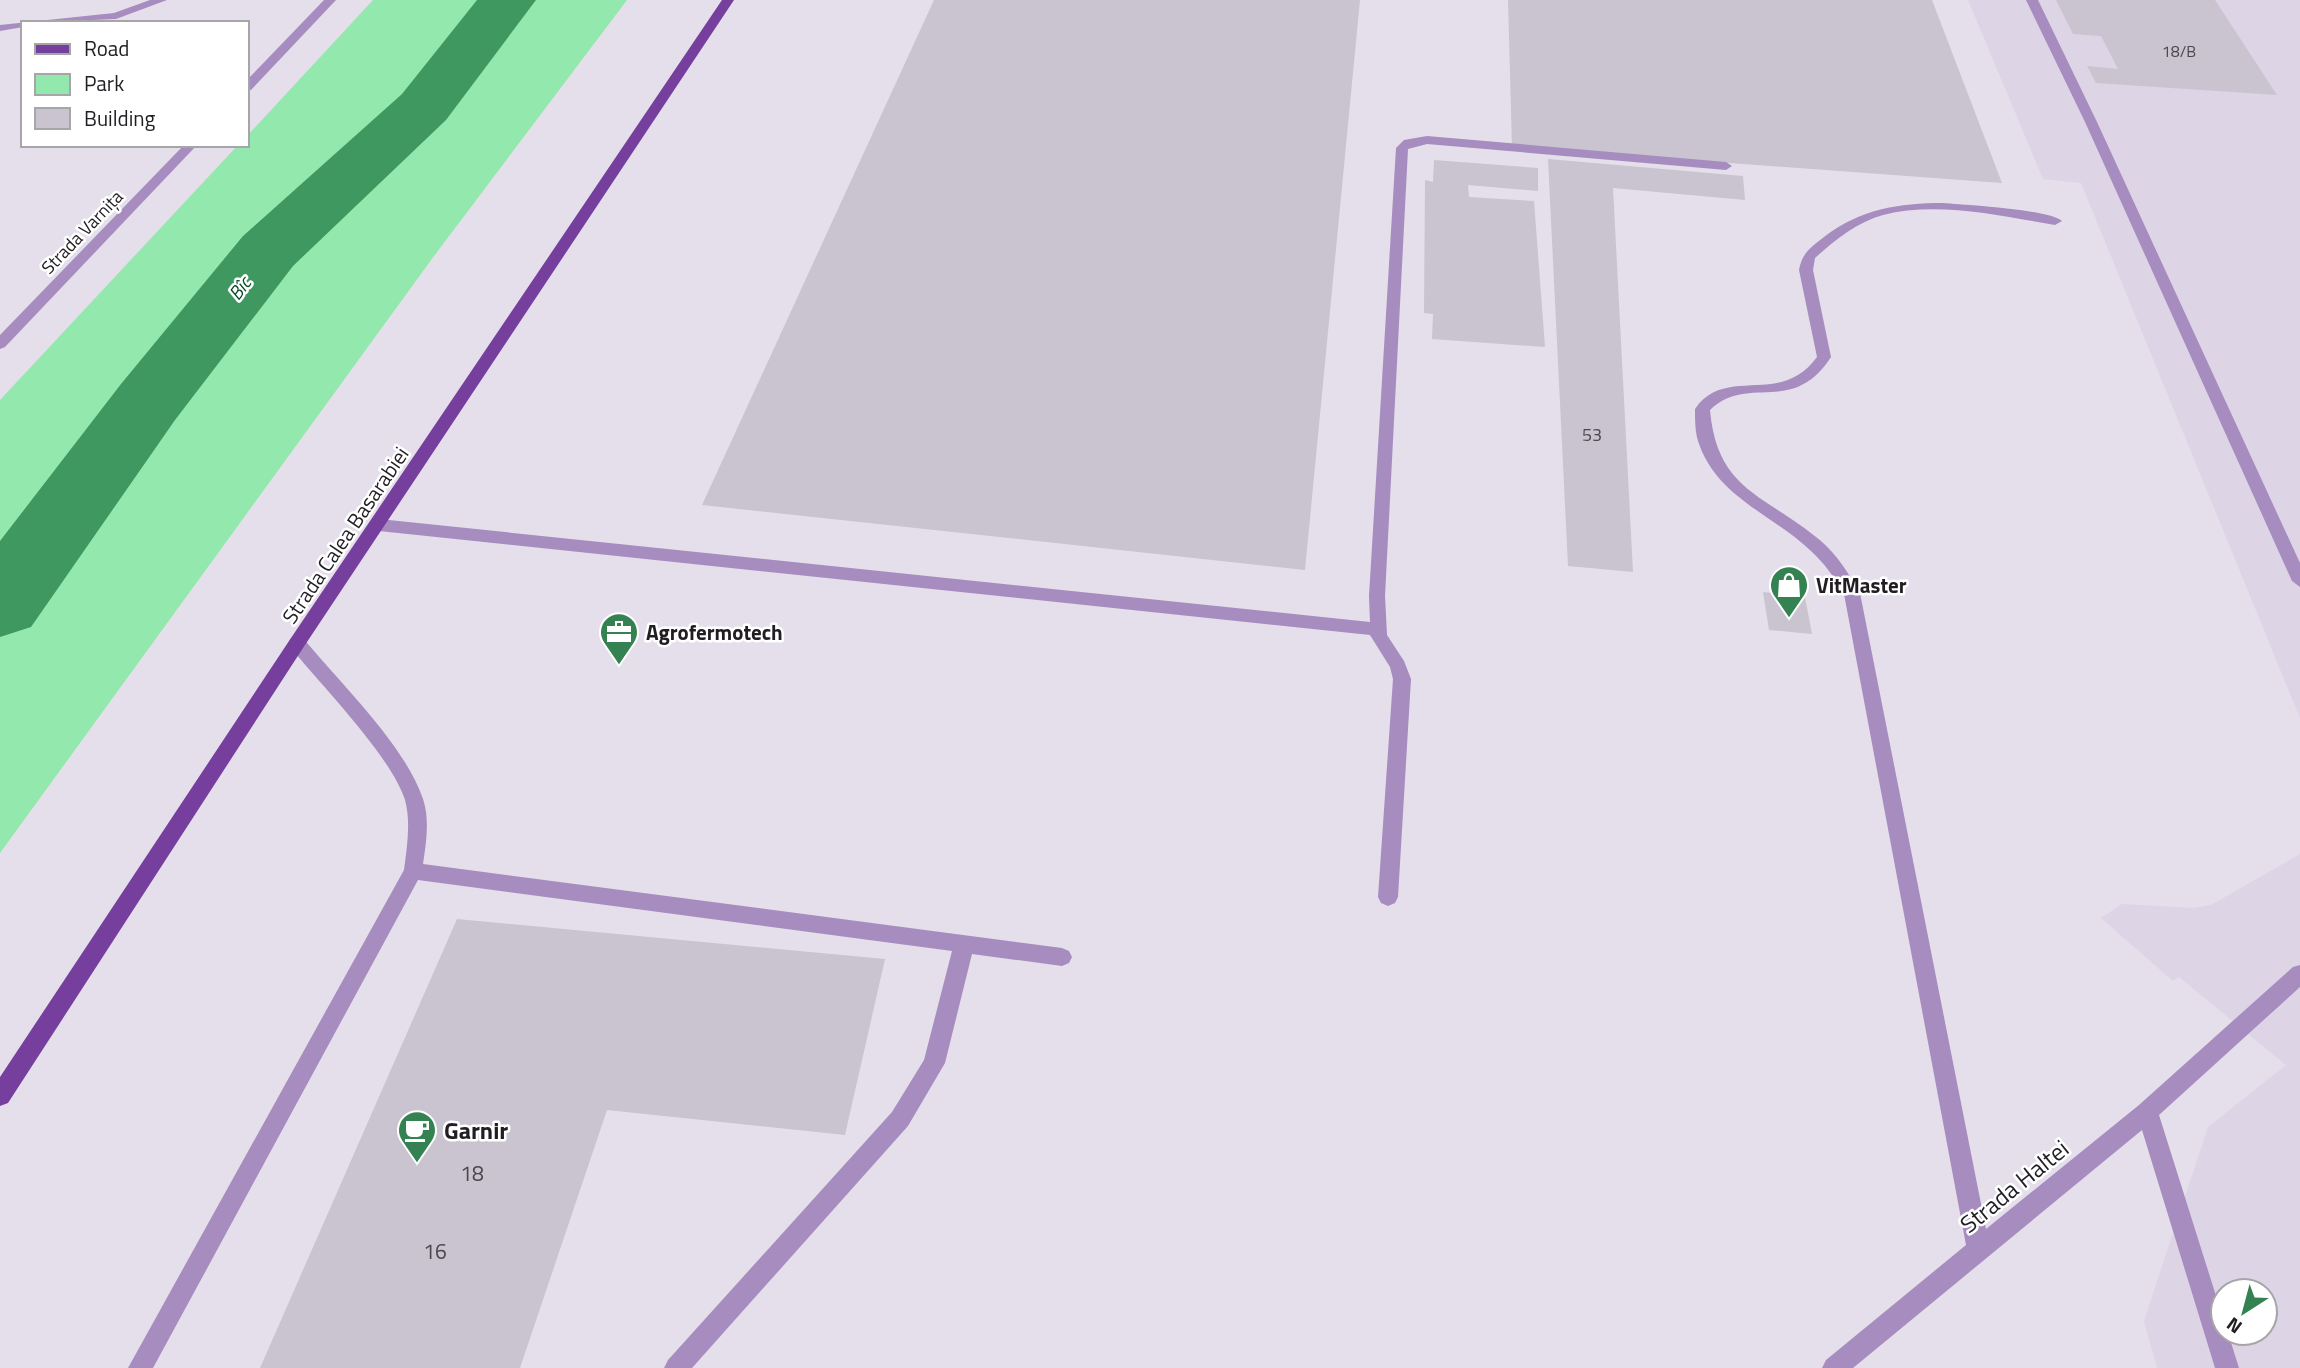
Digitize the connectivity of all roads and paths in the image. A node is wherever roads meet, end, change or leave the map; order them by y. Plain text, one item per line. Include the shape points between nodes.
1 (161, 0) edge
2 (330, 0) edge
3 (728, 0) edge
4 (2032, 0) edge
5 (51, 21) edge
6 (21, 24) edge
7 (0, 28) edge
8 (248, 86) edge
9 (189, 147) edge
10 (1726, 166) dead end
11 (2055, 221) dead end
12 (0, 344) edge
13 (379, 525) junction
14 (2300, 581) edge
15 (1378, 629) junction
16 (297, 643) junction
17 (413, 871) junction
18 (1388, 897) dead end
19 (964, 944) junction
20 (1062, 957) dead end
21 (2300, 974) edge
22 (0, 1096) edge
23 (2147, 1112) junction
24 (1978, 1248) junction
25 (141, 1368) edge
26 (676, 1368) edge
27 (1835, 1368) edge
28 (2227, 1368) edge

1 - 5 street via 116,16
2 - 8 street
3 - 13 main road, Strada Calea Basarabiei
4 - 14 street
6 - 7 street
9 - 12 street, Strada Varnița
10 - 15 street via 1427,140 1402,148
11 - 24 street via 2006,213 1897,208 1846,227 1808,257 1806,270 1824,357 1814,374 1791,387 1718,395 1702,409 1701,430 1708,453 1729,482 1826,558 1852,593
13 - 15 street
13 - 16 main road, Strada Calea Basarabiei
15 - 18 street via 1402,679
16 - 17 street via 378,744 413,797 418,822
16 - 22 main road, Strada Calea Basarabiei
17 - 19 street
17 - 25 street
19 - 20 street
19 - 26 street via 934,1063 900,1119
21 - 23 street, Strada Haltei
23 - 24 street, Strada Haltei
23 - 28 street
24 - 27 street, Strada Haltei

